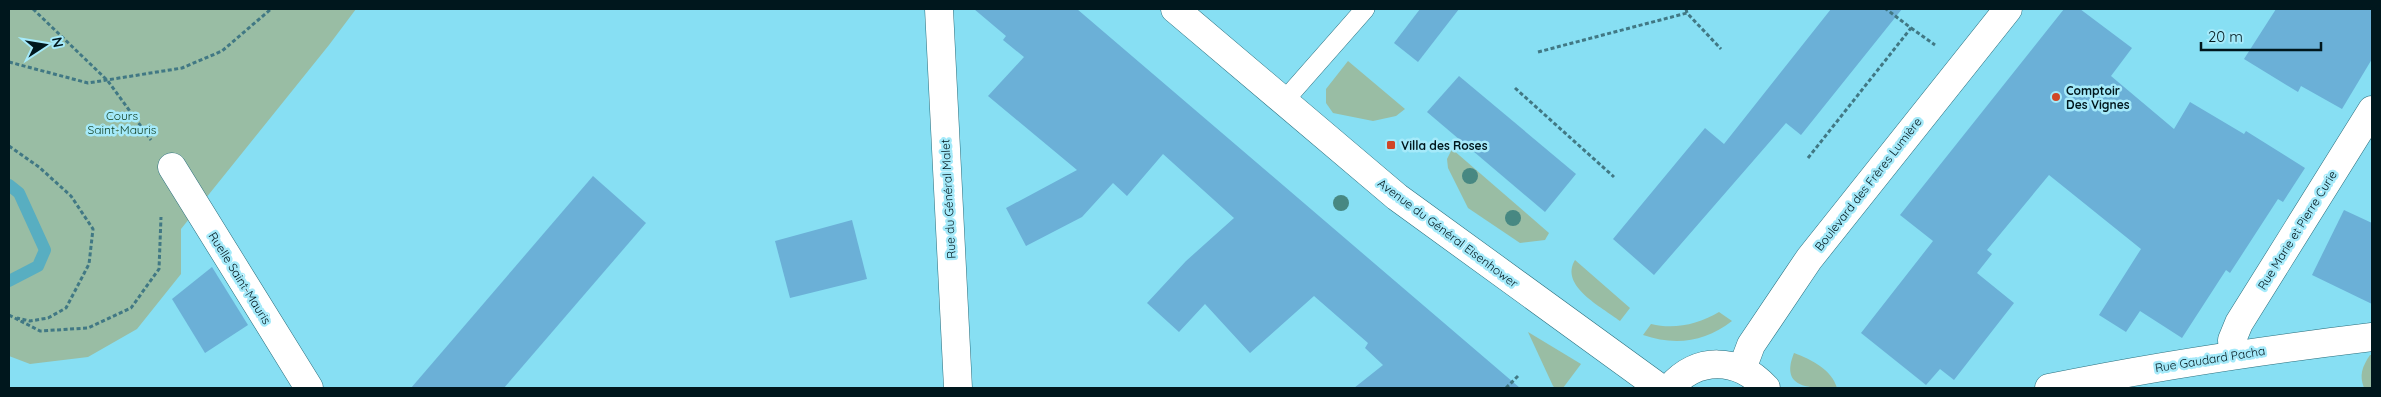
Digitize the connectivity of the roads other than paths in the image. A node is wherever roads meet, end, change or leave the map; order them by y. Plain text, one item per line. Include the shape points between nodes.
1 (939, 9) edge
2 (1175, 9) edge
3 (1365, 9) edge
4 (2008, 9) edge
5 (1284, 101) junction
6 (2372, 110) edge
7 (172, 167) road end
8 (2372, 337) edge
9 (2233, 354) junction
10 (1742, 369) junction
11 (309, 388) edge
12 (958, 388) edge
13 (1660, 388) edge
14 (1670, 388) edge
15 (1766, 388) edge
16 (2049, 388) edge

1 - 12 street, Rue du Général Malet
2 - 5 street, Avenue du Général Eisenhower
3 - 5 lane
4 - 10 street, Boulevard des Frères Lumière via 1810,259 1751,346
5 - 13 street, Avenue du Général Eisenhower via 1397,197
6 - 9 street, Rue Marie et Pierre Curie via 2239,323 2232,340
7 - 11 street, Ruelle Saint-Mauris
8 - 9 street, Rue Gaudard Pacha
9 - 16 street, Rue Gaudard Pacha
10 - 14 street via 1726,364 1708,364 1692,369
10 - 15 street

